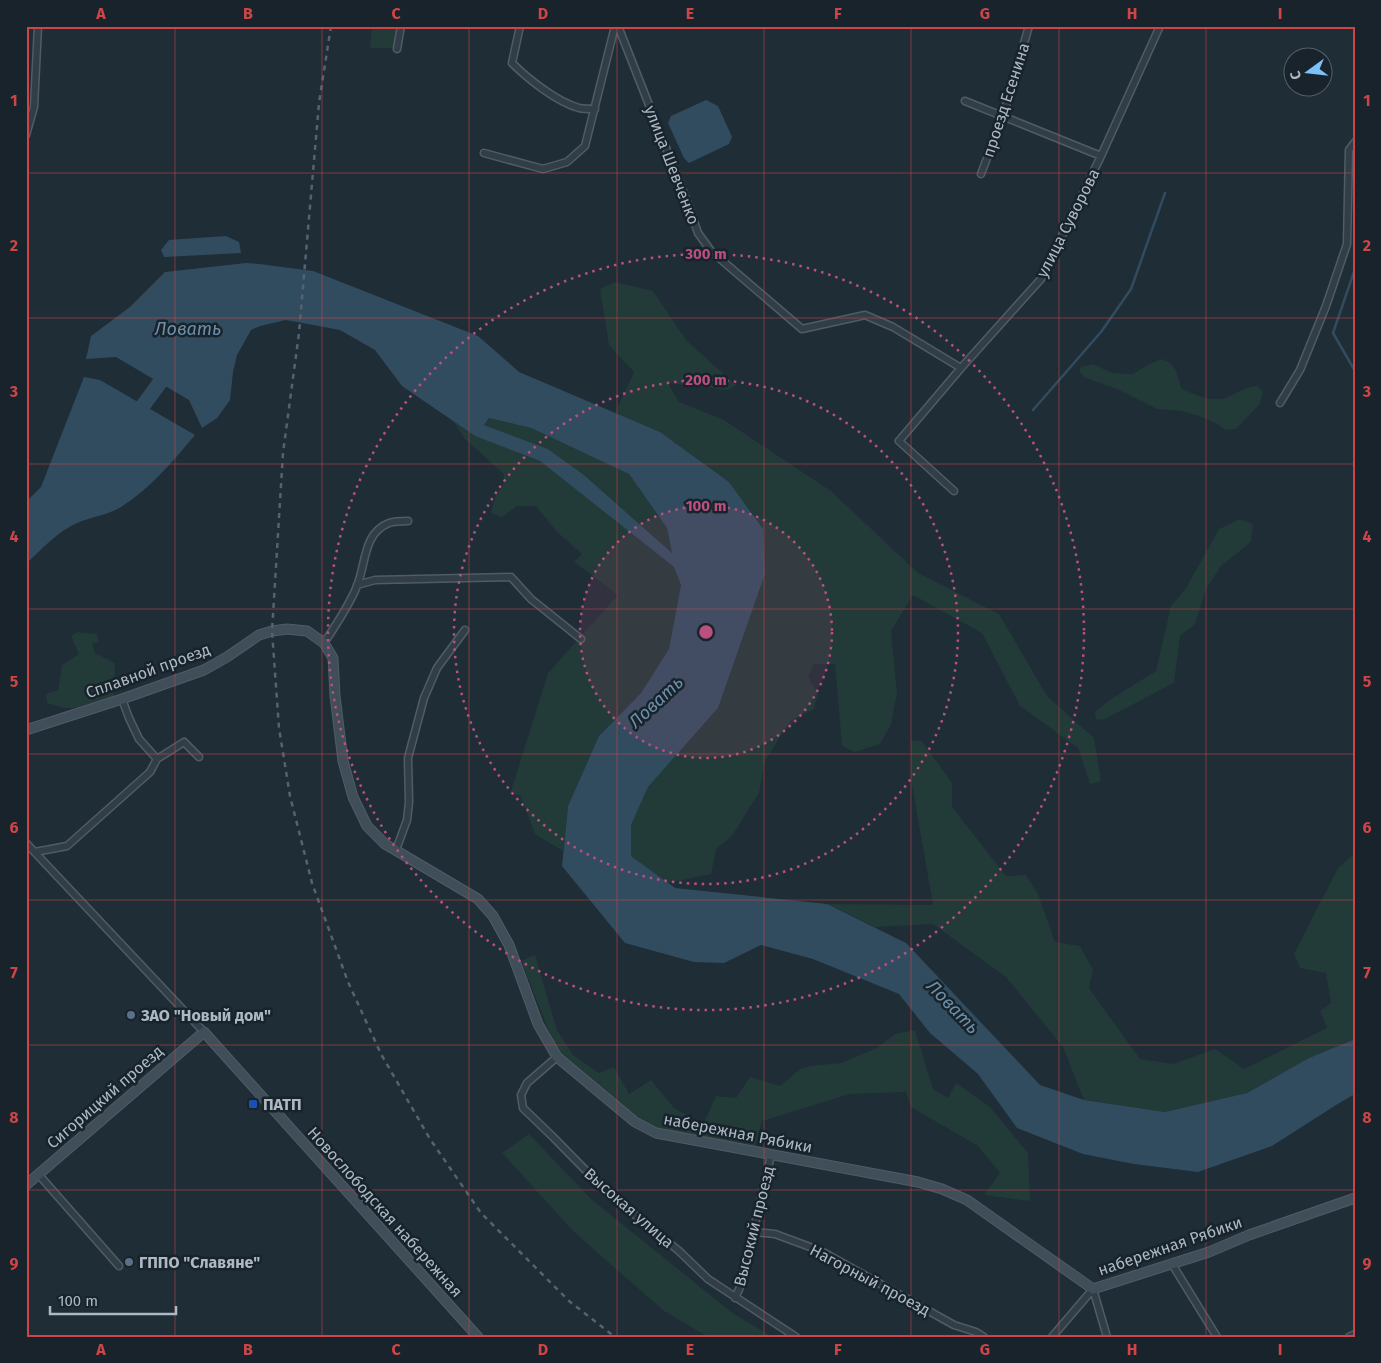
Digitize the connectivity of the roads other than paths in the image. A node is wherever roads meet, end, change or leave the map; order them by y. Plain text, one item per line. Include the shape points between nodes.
1 (38, 26) edge
2 (401, 26) edge
3 (520, 26) edge
4 (616, 26) edge
5 (1029, 26) edge
6 (1160, 26) edge
7 (397, 49) dead end
8 (965, 101) dead end
9 (595, 109) junction
10 (1003, 116) junction
11 (26, 135) edge
12 (1355, 142) edge
13 (484, 153) dead end
14 (1102, 156) junction
15 (981, 174) dead end
16 (961, 368) junction
17 (1280, 403) dead end
18 (954, 491) dead end
19 (408, 521) dead end
20 (358, 585) junction
21 (465, 630) dead end
22 (581, 639) dead end
23 (324, 643) junction
24 (122, 698) junction
25 (26, 730) edge
26 (199, 757) dead end
27 (157, 759) junction
28 (26, 843) edge
29 (396, 850) junction
30 (35, 852) junction
31 (204, 1032) junction
32 (556, 1057) junction
33 (771, 1155) junction
34 (39, 1175) junction
35 (26, 1185) edge
36 (1355, 1198) edge
37 (753, 1232) junction
38 (1172, 1264) junction
39 (118, 1266) dead end
40 (1093, 1289) junction
41 (735, 1298) junction
42 (1355, 1334) edge
43 (478, 1337) edge
44 (796, 1337) edge
45 (984, 1337) edge
46 (1052, 1337) edge
47 (1107, 1337) edge
48 (1217, 1337) edge
49 (1349, 1337) edge

1 - 11 street via 34,107
2 - 7 street
3 - 9 street via 512,63 566,103 582,109
4 - 9 street, улица Шевченко
4 - 16 street, улица Шевченко via 698,233 711,251 802,329 865,315 892,327
5 - 10 street, проезд Есенина
6 - 14 street, улица Суворова
8 - 10 street
9 - 13 street, улица Шевченко via 585,146 566,162 543,169
10 - 14 street
10 - 15 street, проезд Есенина
12 - 17 street via 1349,150 1347,244 1300,370
14 - 16 street, улица Суворова via 1042,279
16 - 18 street, улица Суворова via 899,441
19 - 20 street via 391,522 369,540
20 - 22 street via 375,580 511,577 531,599
20 - 23 street
21 - 29 street via 437,668 424,698 408,758 410,802 407,820
23 - 24 street, Сплавной проезд via 307,631 287,629 260,635 204,670
23 - 29 street, набережная Рябики via 333,658 343,761 353,797 368,826 385,844
24 - 25 street, Сплавной проезд
24 - 27 street via 139,739
26 - 27 street via 184,742
27 - 30 street via 150,772 67,846
28 - 30 street, Новослободская набережная
29 - 32 street, набережная Рябики via 478,899 493,916 509,945 538,1024
30 - 31 street, Новослободская набережная
31 - 34 street, Сигорицкий проезд
31 - 43 street, Новослободская набережная
32 - 33 street, набережная Рябики via 645,1128 656,1133
32 - 41 street, Высокая улица via 527,1083 521,1095 523,1108 609,1194 708,1279
33 - 37 street, Высокий проезд
33 - 40 street, набережная Рябики via 942,1188 978,1207
34 - 35 street, Сигорицкий проезд
34 - 39 street
36 - 38 street, набережная Рябики
37 - 41 street, Высокий проезд
37 - 45 street, Нагорный проезд via 774,1234 821,1251 954,1325
38 - 40 street, набережная Рябики
38 - 48 street
40 - 46 street
40 - 47 street
41 - 44 street, Высокая улица
42 - 49 street

